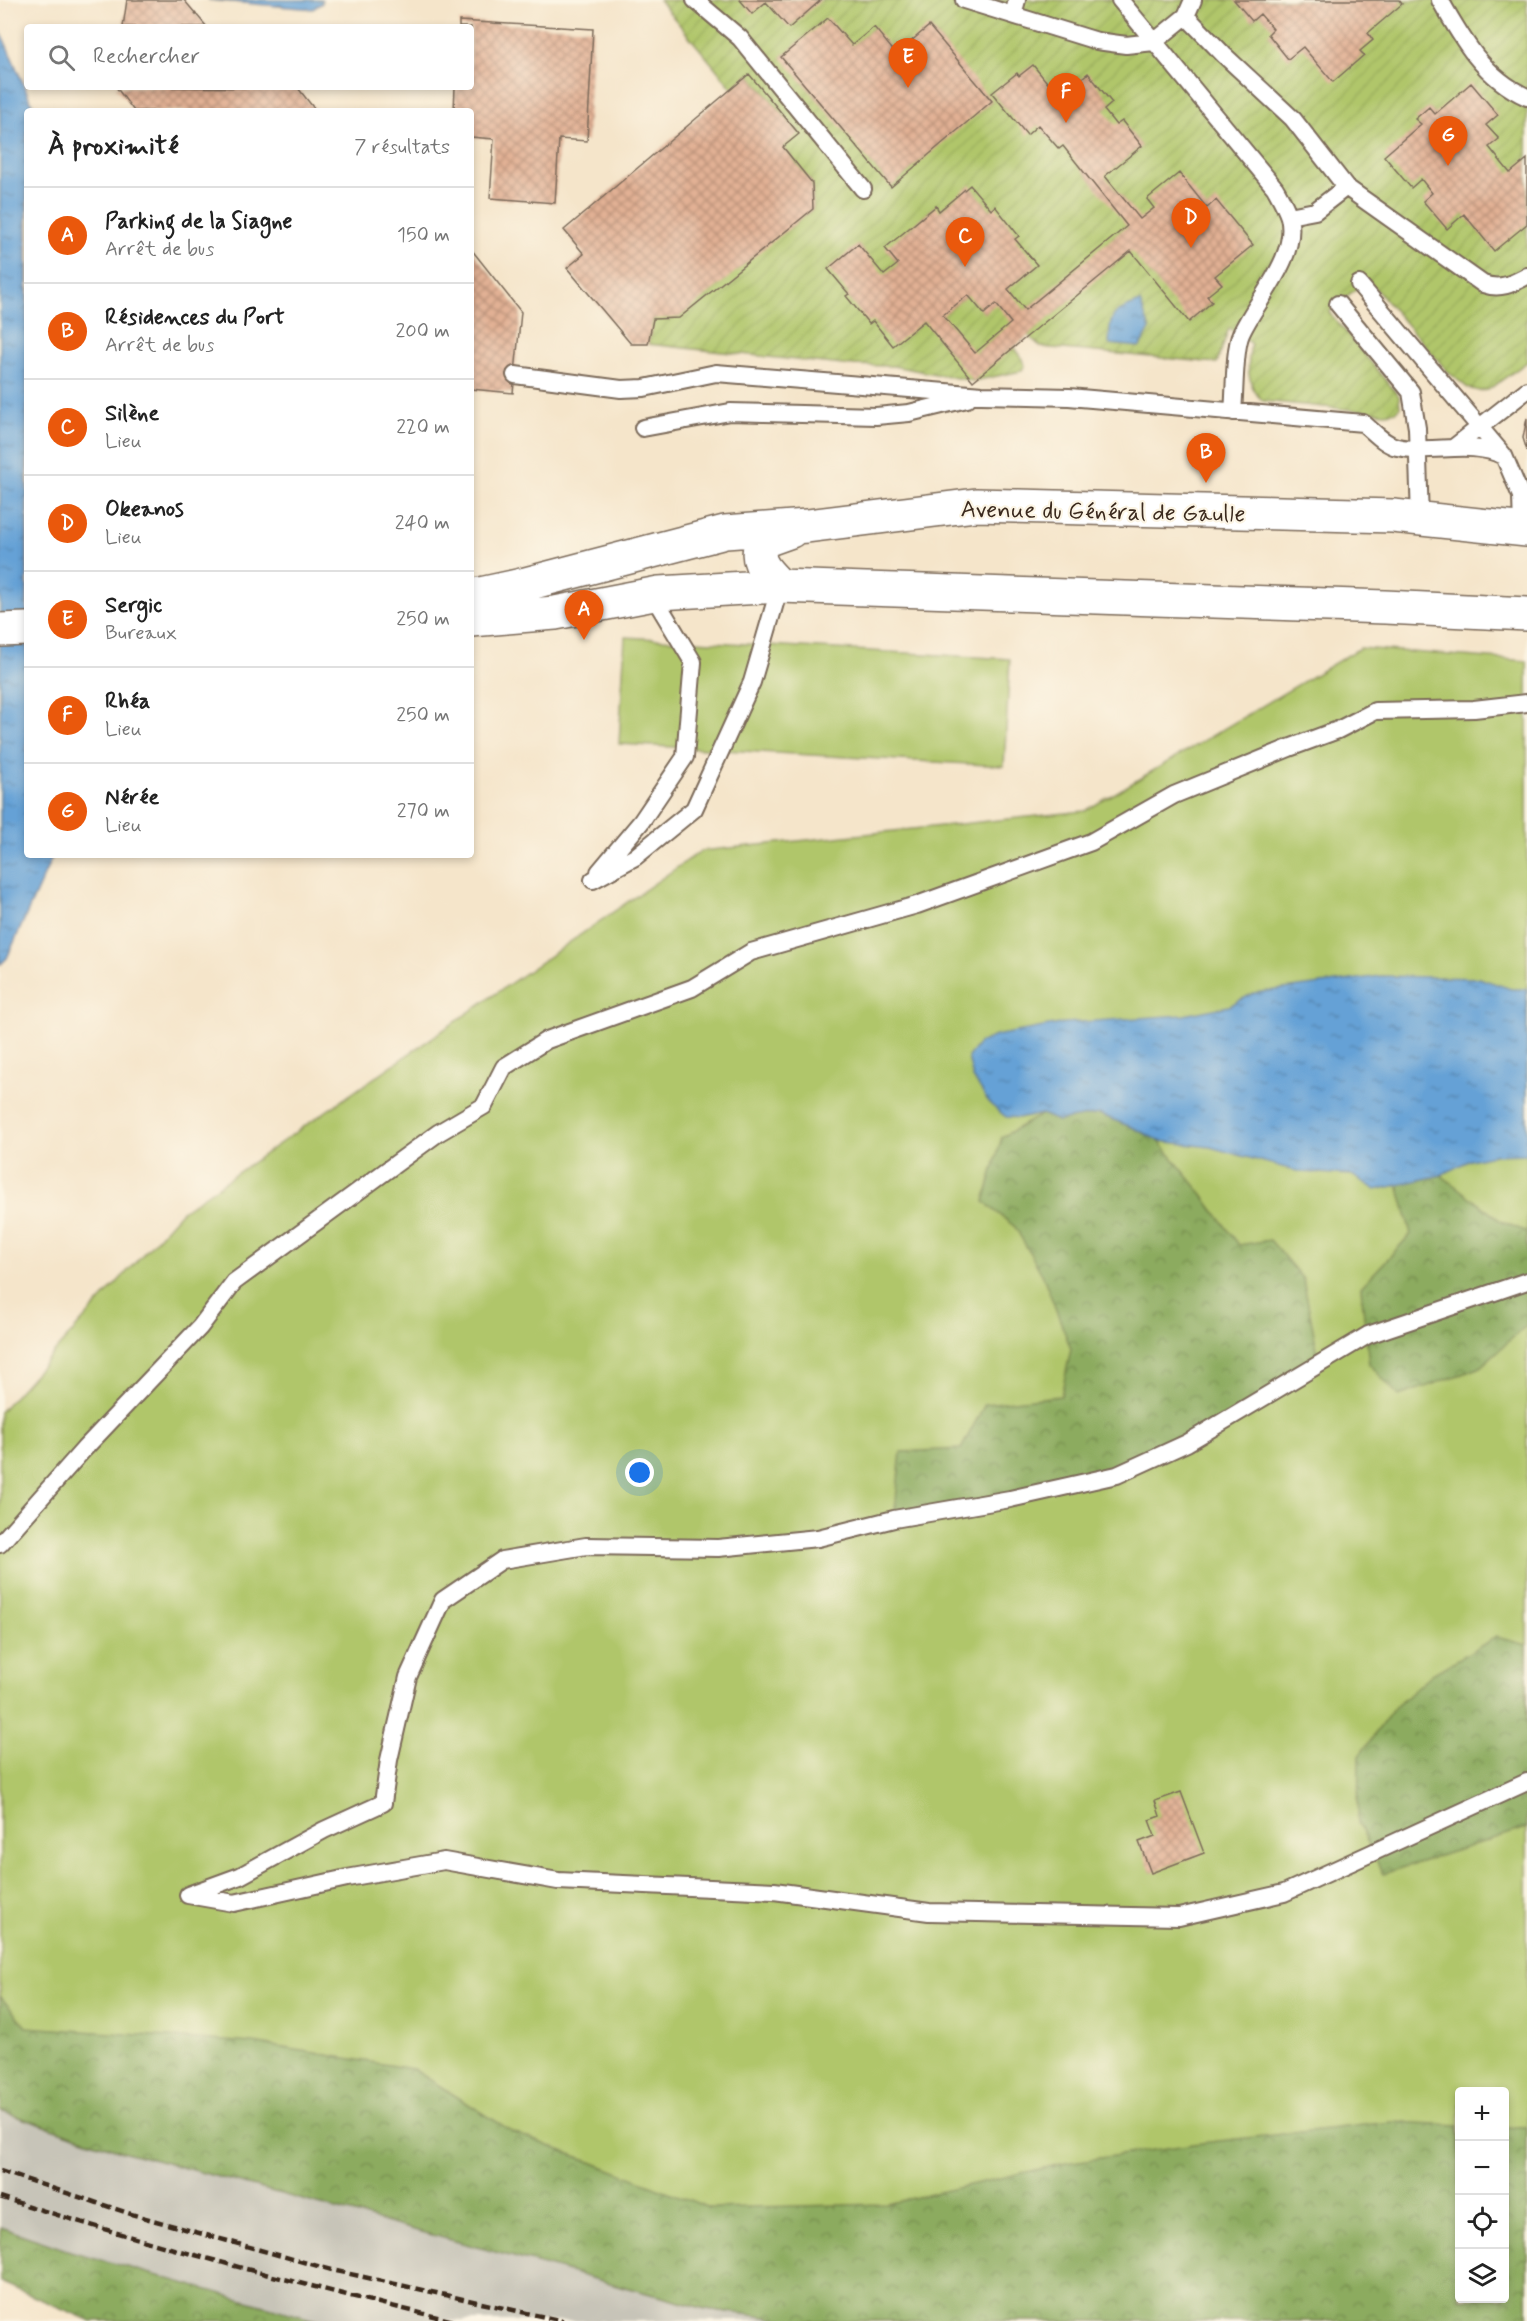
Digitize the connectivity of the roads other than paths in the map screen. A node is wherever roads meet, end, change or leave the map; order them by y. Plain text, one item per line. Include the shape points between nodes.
1 (695, 0) edge
2 (964, 0) edge
3 (1120, 0) edge
4 (1193, 0) edge
5 (1440, 0) edge
6 (1015, 8) edge
7 (1186, 16) junction
8 (1154, 42) junction
9 (1527, 97) edge
10 (1346, 187) junction
11 (863, 189) dead end
12 (1288, 216) junction
13 (1527, 276) edge
14 (1359, 284) dead end
15 (1338, 304) dead end
16 (515, 375) dead end
17 (1527, 390) edge
18 (982, 395) junction
19 (1233, 412) junction
20 (1479, 426) junction
21 (643, 428) dead end
22 (1453, 447) junction
23 (1418, 448) junction
24 (1504, 456) junction
25 (1420, 519) junction
26 (807, 526) junction
27 (1526, 539) edge
28 (780, 586) junction
29 (652, 594) junction
30 (474, 595) edge
31 (1525, 607) edge
32 (474, 620) edge
33 (24, 629) edge
34 (0, 630) edge
35 (1527, 703) edge
36 (1527, 1281) edge
37 (0, 1544) edge
38 (1527, 1782) edge

1 - 11 lane via 740,38
2 - 6 lane
3 - 8 lane
4 - 7 lane
5 - 9 lane via 1475,57
6 - 8 lane via 1096,41 1126,45
7 - 8 lane
7 - 10 lane via 1293,118
8 - 12 lane via 1275,188
10 - 12 lane via 1315,211
10 - 13 lane via 1483,284 1503,286
12 - 19 lane via 1289,245 1281,265 1239,336
14 - 20 lane
15 - 23 lane via 1411,392
16 - 18 lane via 621,389 716,374
17 - 20 lane
18 - 19 lane via 1069,397
18 - 21 lane via 909,413 730,412
19 - 23 lane via 1363,423 1385,442
20 - 22 lane
20 - 24 lane
22 - 23 lane
22 - 24 lane via 1490,449
23 - 25 lane
24 - 27 lane via 1521,496
25 - 26 main road, Avenue du Général de Gaulle via 976,505
25 - 27 main road, Avenue du Général de Gaulle
26 - 28 main road via 763,540 758,550 761,565
26 - 30 main road, Avenue du Général de Gaulle via 725,532
28 - 29 main road
28 - 29 lane via 752,682 694,809 635,857 593,880 641,822 685,757 693,662
28 - 31 main road via 1373,606
29 - 32 main road via 555,613
33 - 34 main road
35 - 37 lane via 1474,709 1375,711 1338,730 1174,795 1091,842 917,905 751,952 693,988 548,1040 504,1067 484,1106 438,1133 234,1282 200,1327
36 - 38 lane via 1368,1335 1187,1443 1117,1474 818,1538 717,1548 586,1546 502,1560 443,1600 408,1677 384,1803 324,1830 240,1876 188,1895 234,1903 444,1861 558,1881 774,1891 929,1912 1179,1917 1284,1893

